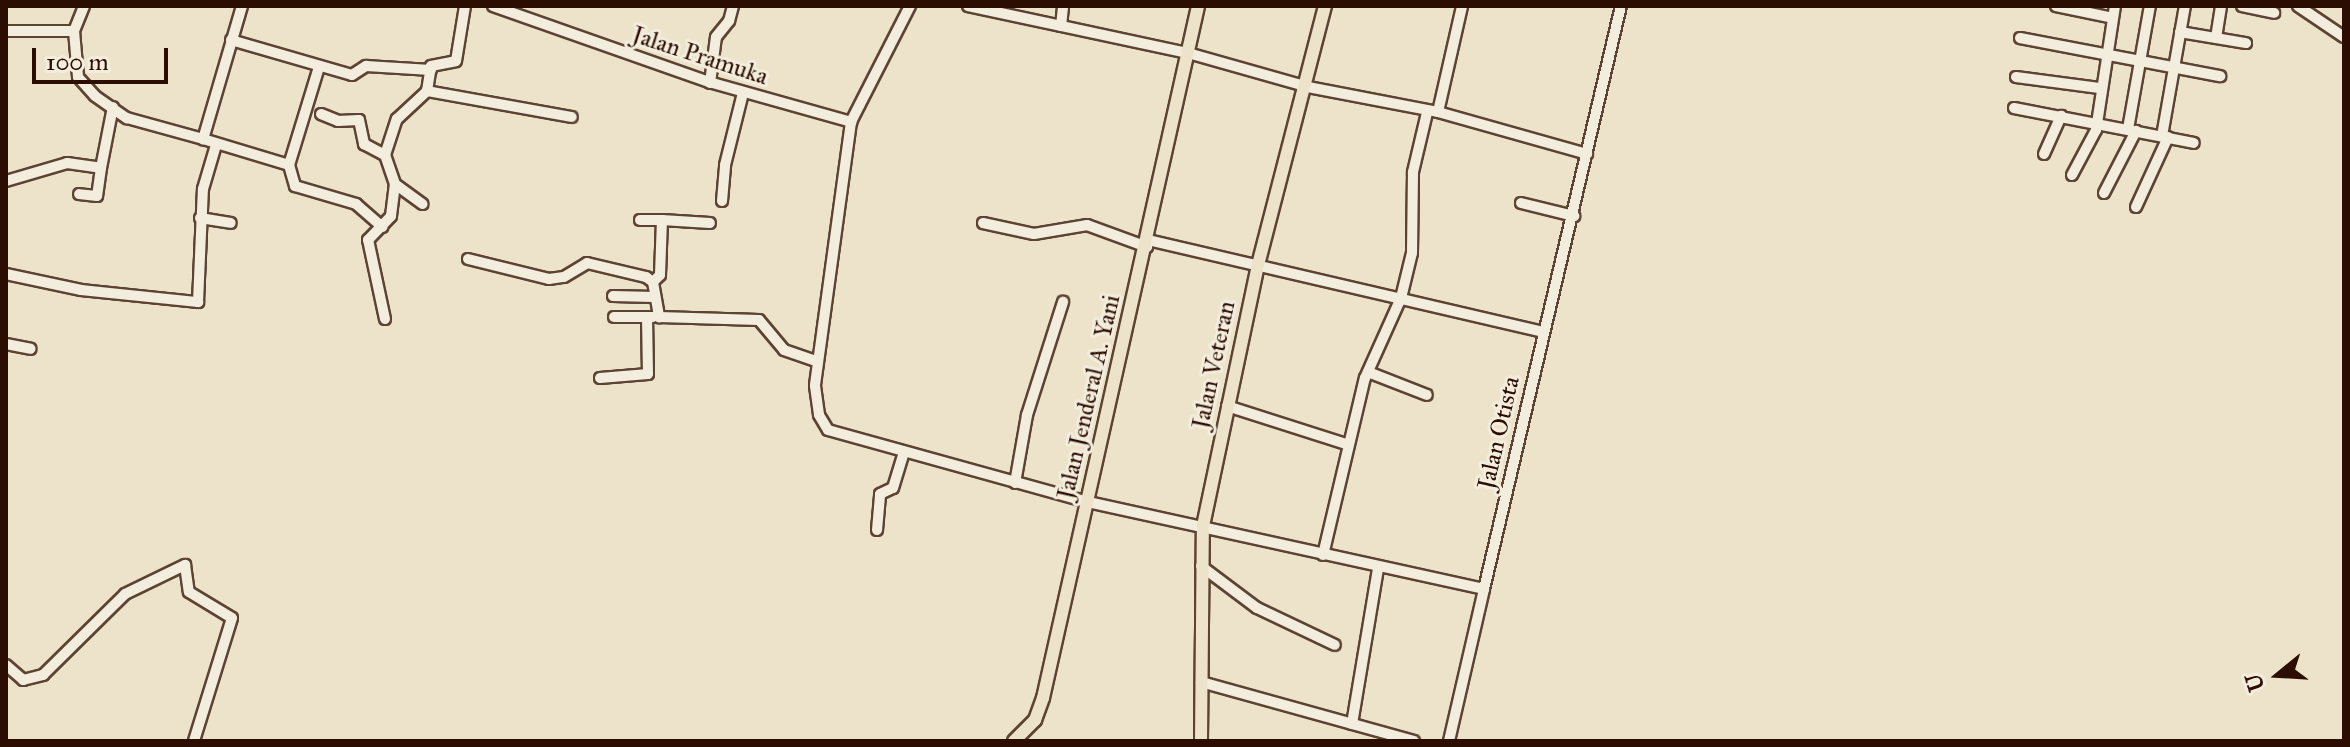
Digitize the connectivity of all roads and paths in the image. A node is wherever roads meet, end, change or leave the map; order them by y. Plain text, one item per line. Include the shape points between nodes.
1 (84, 6) edge
2 (242, 6) edge
3 (465, 6) edge
4 (493, 6) edge
5 (733, 6) edge
6 (910, 6) edge
7 (968, 6) edge
8 (1063, 6) edge
9 (1198, 6) edge
10 (1325, 6) edge
11 (1462, 6) edge
12 (1621, 6) edge
13 (2056, 6) edge
14 (2115, 6) edge
15 (2150, 6) edge
16 (2185, 6) edge
17 (2221, 6) edge
18 (2242, 6) edge
19 (2298, 6) edge
20 (2274, 13) dead end
21 (2113, 18) junction
22 (1061, 26) junction
23 (6, 31) edge
24 (74, 31) junction
25 (2180, 32) junction
26 (2344, 37) edge
27 (2020, 38) dead end
28 (2216, 38) junction
29 (231, 40) junction
30 (2246, 43) dead end
31 (2105, 51) junction
32 (1188, 53) junction
33 (2140, 59) junction
34 (2174, 66) junction
35 (319, 67) junction
36 (431, 70) junction
37 (2220, 76) dead end
38 (2016, 77) dead end
39 (710, 83) junction
40 (1308, 87) junction
41 (2099, 88) junction
42 (427, 91) junction
43 (743, 93) junction
44 (113, 107) junction
45 (2014, 108) dead end
46 (1432, 112) junction
47 (321, 114) dead end
48 (2061, 116) junction
49 (572, 117) dead end
50 (851, 122) junction
51 (2095, 122) junction
52 (2132, 130) junction
53 (2165, 137) junction
54 (203, 139) junction
55 (2194, 143) dead end
56 (216, 145) junction
57 (1587, 154) junction
58 (2044, 154) dead end
59 (385, 155) junction
60 (289, 165) junction
61 (101, 168) junction
62 (2072, 175) dead end
63 (6, 181) edge
64 (395, 184) junction
65 (2104, 193) dead end
66 (79, 194) dead end
67 (722, 201) dead end
68 (1521, 203) dead end
69 (423, 204) dead end
70 (2136, 207) dead end
71 (1574, 216) junction
72 (200, 218) junction
73 (640, 220) dead end
74 (662, 220) junction
75 (231, 223) dead end
76 (710, 223) dead end
77 (983, 223) dead end
78 (382, 227) junction
79 (1147, 243) junction
80 (468, 259) dead end
81 (1258, 265) junction
82 (6, 274) edge
83 (653, 282) junction
84 (613, 296) dead end
85 (654, 297) junction
86 (1401, 298) junction
87 (1063, 302) dead end
88 (614, 317) dead end
89 (653, 317) junction
90 (385, 319) dead end
91 (1543, 332) junction
92 (6, 344) edge
93 (31, 349) dead end
94 (818, 362) junction
95 (1368, 372) junction
96 (600, 378) dead end
97 (1427, 395) dead end
98 (1227, 406) junction
99 (1346, 444) junction
100 (904, 453) junction
101 (1015, 483) junction
102 (1088, 502) junction
103 (1203, 526) junction
104 (877, 530) dead end
105 (1323, 555) junction
106 (1201, 566) junction
107 (1378, 568) junction
108 (1484, 589) junction
109 (1335, 645) dead end
110 (6, 665) edge
111 (1201, 682) junction
112 (1352, 724) junction
113 (1409, 740) edge
114 (194, 741) edge
115 (1014, 741) edge
116 (1201, 741) edge
117 (1449, 741) edge

1 - 24 street
2 - 29 street
3 - 36 street via 456,61
4 - 39 street, Jalan Pramuka
5 - 39 street via 716,37
6 - 50 street
7 - 22 street
8 - 22 street
9 - 32 main road, Jalan Jenderal A. Yani
10 - 40 main road, Jalan Veteran
11 - 46 street
12 - 57 street, Jalan Otista
13 - 21 street
14 - 21 street
15 - 33 street
16 - 25 street
17 - 28 street
18 - 20 street
19 - 26 street
21 - 31 street
22 - 32 street
23 - 24 street
24 - 44 street via 78,77
25 - 28 street
25 - 34 street
27 - 31 street
28 - 30 street
29 - 35 street
29 - 54 street
31 - 33 street
31 - 41 street
32 - 40 street
32 - 79 main road, Jalan Jenderal A. Yani
33 - 34 street
33 - 52 street
34 - 37 street
34 - 53 street
35 - 36 street via 356,76 366,66
35 - 60 street
36 - 42 street
38 - 41 street
39 - 43 street, Jalan Pramuka
40 - 46 street
40 - 81 main road, Jalan Veteran
41 - 51 street
42 - 49 street
42 - 59 street via 397,119
43 - 50 street, Jalan Pramuka
43 - 67 street
44 - 54 street via 144,124
44 - 61 street
45 - 48 street
46 - 57 street
46 - 86 street via 1413,172 1410,211 1415,238
47 - 59 street via 338,121 359,120 364,144
48 - 51 street
48 - 58 street
50 - 94 street
51 - 52 street
51 - 62 street
52 - 53 street
52 - 65 street
53 - 55 street
53 - 70 street
54 - 56 street
56 - 60 street
56 - 72 street
57 - 71 street, Jalan Otista
59 - 64 street
60 - 78 street via 295,186 356,204
61 - 63 street via 67,163
61 - 66 street via 97,196
64 - 69 street
64 - 78 street via 391,216
68 - 71 street
71 - 91 street, Jalan Otista
72 - 75 street
72 - 82 street via 198,302 81,290
73 - 74 street
74 - 76 street
74 - 83 street via 660,275
77 - 79 street via 1034,234 1087,225
78 - 90 street via 368,240
79 - 81 street
79 - 102 main road, Jalan Jenderal A. Yani
80 - 83 street via 549,279 589,263
81 - 86 street
81 - 98 main road, Jalan Veteran
83 - 85 street
84 - 85 street
85 - 89 street
86 - 91 street
86 - 95 street
87 - 101 street via 1027,415
88 - 89 street
89 - 94 street via 759,320 784,350
89 - 96 street via 648,374
91 - 108 street, Jalan Otista
92 - 93 street
94 - 100 street via 819,415 828,430
95 - 97 street
95 - 99 street
98 - 99 street
98 - 103 main road, Jalan Veteran
99 - 105 street
100 - 101 street
100 - 104 street via 893,488 880,494
101 - 102 street
102 - 103 street
102 - 115 main road, Jalan Jenderal A. Yani via 1043,698 1035,720
103 - 105 street
103 - 106 main road, Jalan Veteran
105 - 107 street
106 - 109 street via 1257,608
106 - 111 main road, Jalan Veteran
107 - 108 street
107 - 112 street
108 - 117 street, Jalan Otista
110 - 114 street via 23,680 43,675 125,594 185,565 189,592 232,618
111 - 112 street
111 - 116 main road, Jalan Veteran
112 - 113 street

